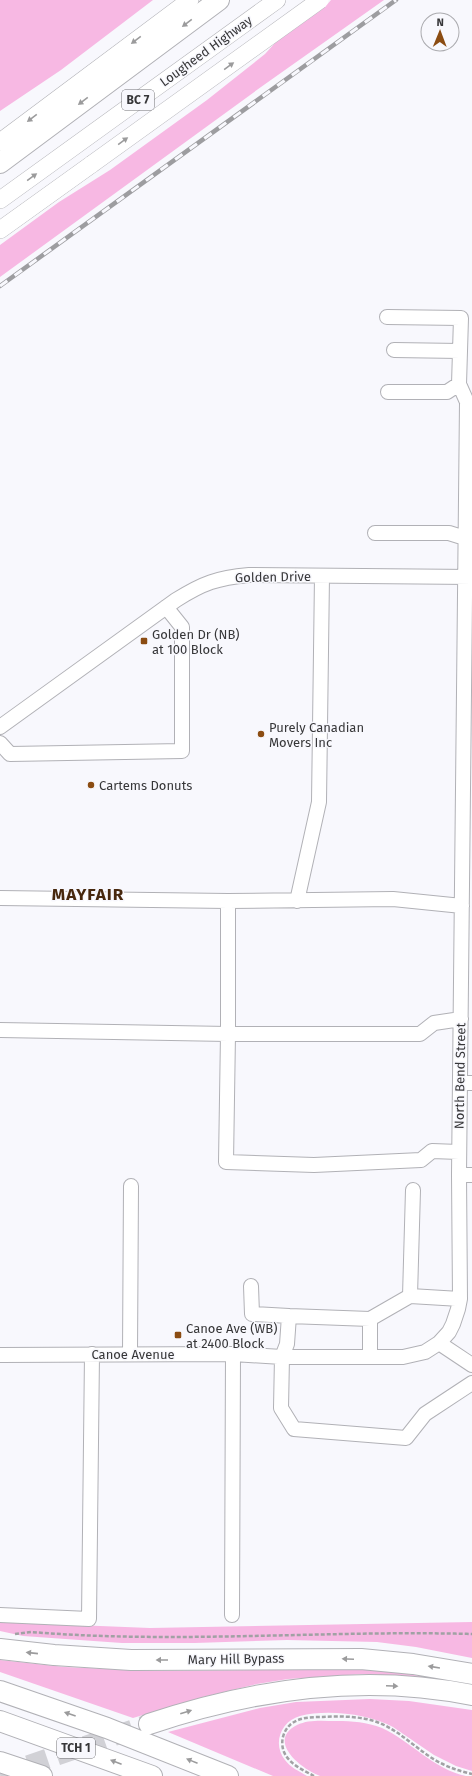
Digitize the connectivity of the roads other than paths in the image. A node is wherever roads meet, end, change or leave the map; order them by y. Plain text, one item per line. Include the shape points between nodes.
1 (190, 0) edge
2 (219, 0) edge
3 (276, 0) edge
4 (320, 0) edge
5 (0, 142) edge
6 (0, 163) edge
7 (0, 200) edge
8 (0, 230) edge
9 (387, 317) dead end
10 (394, 350) dead end
11 (460, 351) junction
12 (459, 384) junction
13 (388, 392) dead end
14 (375, 533) dead end
15 (470, 534) edge
16 (322, 576) junction
17 (468, 577) edge
18 (166, 607) junction
19 (468, 698) edge
20 (0, 727) edge
21 (0, 743) edge
22 (0, 898) edge
23 (228, 901) junction
24 (297, 901) junction
25 (462, 906) junction
26 (467, 922) edge
27 (461, 1019) junction
28 (0, 1030) edge
29 (228, 1034) junction
30 (466, 1051) edge
31 (466, 1083) edge
32 (459, 1152) junction
33 (465, 1175) edge
34 (131, 1186) dead end
35 (413, 1190) dead end
36 (252, 1286) dead end
37 (410, 1296) junction
38 (460, 1298) junction
39 (289, 1316) junction
40 (370, 1319) junction
41 (449, 1332) joint
42 (439, 1343) junction
43 (92, 1354) junction
44 (130, 1354) junction
45 (233, 1354) junction
46 (0, 1355) edge
47 (282, 1357) junction
48 (370, 1357) junction
49 (472, 1365) edge
50 (472, 1382) edge
51 (0, 1615) edge
52 (232, 1615) dead end
53 (6, 1642) edge
54 (472, 1674) edge
55 (0, 1692) edge
56 (472, 1695) edge
57 (0, 1721) edge
58 (149, 1724) tunnel mouth
59 (0, 1762) edge
60 (42, 1776) edge
61 (152, 1776) edge
62 (228, 1776) edge

1 -> 5 main road
2 -> 6 highway
7 -> 3 main road, Lougheed Highway / BC 7
8 -> 4 main road, bridge
9 - 11 street via 461,318
10 - 11 street
11 - 12 street
12 - 13 street via 447,392
12 - 15 street, North Bend Street via 467,402
14 - 15 street
15 - 17 street, North Bend Street
16 - 17 street, Golden Drive
16 - 18 street, Golden Drive via 249,575 223,578 199,586
16 - 24 street via 318,802
17 - 19 street, North Bend Street
18 - 20 street, Golden Drive
18 - 21 street via 182,627 182,751 10,754
19 - 25 street, North Bend Street
22 - 23 street
23 - 24 street
23 - 29 street
24 - 25 street via 393,899
25 - 26 street, North Bend Street
26 - 27 street, North Bend Street
27 - 29 street via 434,1023 420,1034
27 - 30 street, North Bend Street
28 - 29 street
29 - 32 street via 226,1162 314,1166 421,1160 432,1151
30 - 31 street, North Bend Street
31 - 32 street, North Bend Street
32 - 33 street, North Bend Street
33 - 38 street, North Bend Street
34 - 44 street
35 - 37 street
36 - 39 street via 252,1314
37 - 38 street
37 - 40 street
38 - 41 street, North Bend Street via 456,1318
39 - 40 street
39 - 47 street
40 - 48 street
41 - 42 street, Canoe Avenue
42 - 48 street, Canoe Avenue via 413,1356
42 - 49 street
43 - 44 street, Canoe Avenue
43 - 46 street, Canoe Avenue
43 - 51 street via 89,1619
44 - 45 street, Canoe Avenue
45 - 47 street, Canoe Avenue
45 - 52 street
47 - 48 street, Canoe Avenue
47 - 50 street via 281,1408 294,1429 406,1438 425,1414
54 -> 53 highway, Mary Hill Bypass via 413,1664 361,1659 131,1660 54,1655
62 -> 55 highway via 107,1728
58 -> 56 highway via 240,1698 315,1687 391,1685
61 -> 57 highway, TCH 1
59 - 60 highway

